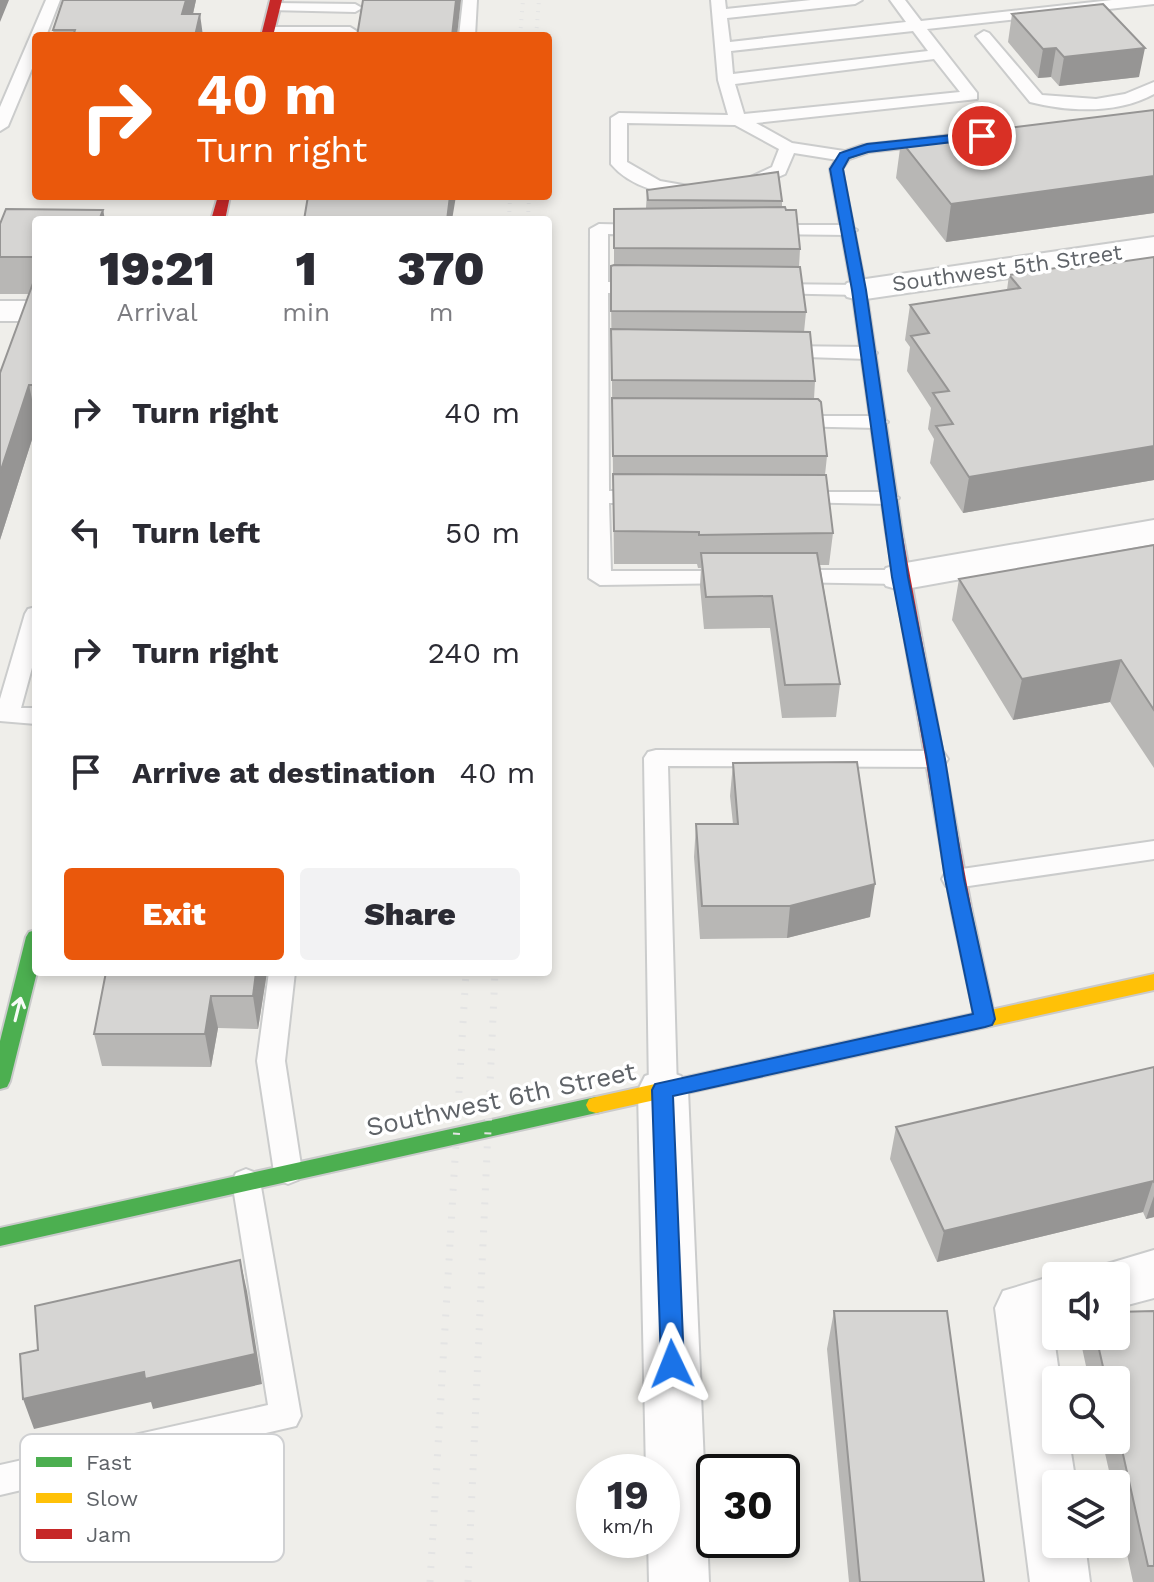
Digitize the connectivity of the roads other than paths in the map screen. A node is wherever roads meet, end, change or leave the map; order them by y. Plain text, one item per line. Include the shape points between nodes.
1 (53, 0) edge
2 (470, 0) edge
3 (855, 0) edge
4 (897, 0) edge
5 (1152, 1) edge
6 (275, 3) edge
7 (719, 7) edge
8 (355, 8) dead end
9 (917, 26) junction
10 (40, 32) edge
11 (268, 32) edge
12 (467, 32) edge
13 (984, 36) dead end
14 (723, 47) junction
15 (32, 50) edge
16 (938, 54) junction
17 (726, 80) junction
18 (1154, 87) edge
19 (738, 120) junction
20 (0, 126) edge
21 (973, 137) edge
22 (788, 147) junction
23 (844, 156) junction
24 (661, 230) edge
25 (755, 230) edge
26 (848, 230) junction
27 (1154, 247) edge
28 (599, 287) junction
29 (660, 288) edge
30 (752, 289) edge
31 (859, 290) junction
32 (0, 311) edge
33 (32, 311) edge
34 (757, 352) edge
35 (868, 353) junction
36 (769, 422) edge
37 (878, 422) junction
38 (599, 497) junction
39 (660, 497) edge
40 (767, 498) edge
41 (889, 498) junction
42 (1154, 532) edge
43 (900, 577) junction
44 (31, 648) edge
45 (32, 716) edge
46 (936, 759) junction
47 (1154, 850) edge
48 (955, 879) junction
49 (32, 953) edge
50 (282, 976) edge
51 (1154, 982) edge
52 (985, 1019) junction
53 (0, 1081) edge
54 (663, 1090) junction
55 (288, 1172) junction
56 (246, 1181) junction
57 (0, 1237) edge
58 (1154, 1274) edge
59 (1130, 1280) edge
60 (1039, 1304) edge
61 (205, 1434) edge
62 (20, 1476) edge
63 (0, 1480) edge
64 (679, 1582) edge
65 (1060, 1582) edge

1 - 10 lane
2 - 12 lane
3 - 7 lane
4 - 9 lane
5 - 9 lane
6 - 8 lane
6 - 11 street
7 - 14 lane
9 - 14 lane
9 - 16 lane
13 - 18 lane via 1036,99 1072,104 1111,101
14 - 17 lane
15 - 20 lane
16 - 17 lane
16 - 19 lane via 971,96
17 - 19 lane
19 - 22 lane
19 - 22 lane via 619,118 619,164 655,187 716,190 750,185 779,170
21 - 23 street via 867,148
22 - 23 lane
23 - 26 street via 836,169
24 - 28 lane via 599,229
25 - 26 lane
26 - 31 street
27 - 31 street, Southwest 5th Street
28 - 29 lane
28 - 38 lane via 606,352
30 - 31 lane
31 - 35 street
32 - 33 street
34 - 35 lane
35 - 37 street
36 - 37 lane
37 - 41 street
38 - 39 lane
38 - 43 lane via 600,578
40 - 41 lane
41 - 43 street
42 - 43 street
43 - 46 street
44 - 45 lane via 7,715
46 - 48 street
46 - 54 lane via 656,758
47 - 48 lane
48 - 52 street
53 -> 49 street
50 - 55 lane via 271,1061
51 - 52 street, Southwest 6th Street
52 - 54 street, Southwest 6th Street
54 - 55 street, Southwest 6th Street
54 - 64 street
55 - 56 street, Southwest 6th Street
56 - 57 street, Southwest 6th Street
56 - 61 lane via 285,1416
58 - 59 street
60 - 65 street
62 - 63 lane

